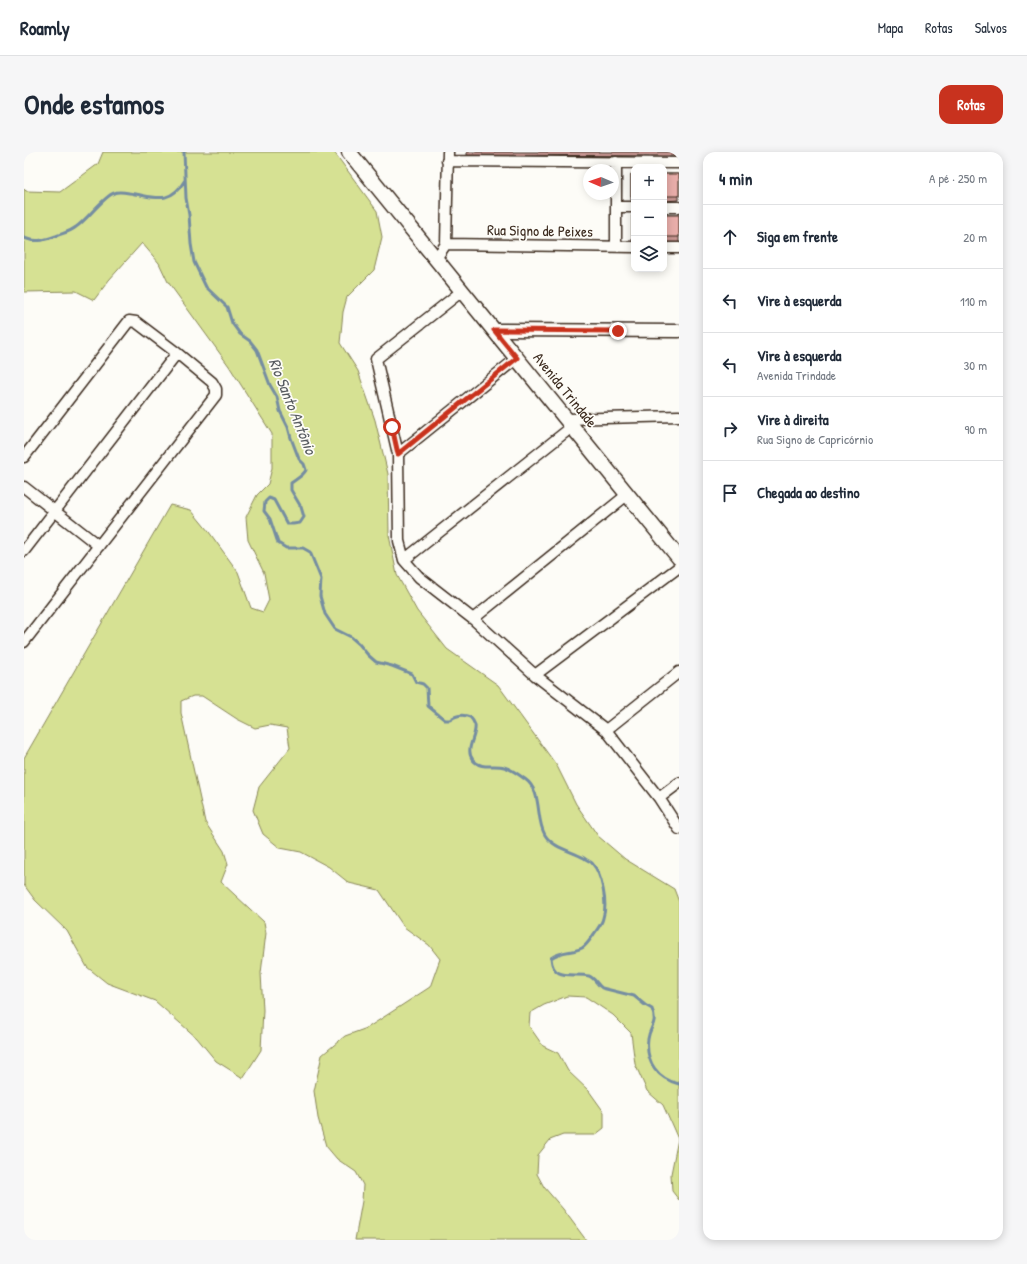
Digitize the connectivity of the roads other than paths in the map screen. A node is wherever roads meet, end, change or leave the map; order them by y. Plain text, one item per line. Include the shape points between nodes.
1 (349, 152) edge
2 (447, 157) edge
3 (616, 162) junction
4 (679, 163) edge
5 (616, 207) junction
6 (631, 207) edge
7 (667, 207) edge
8 (679, 207) edge
9 (446, 244) junction
10 (616, 247) junction
11 (631, 247) edge
12 (667, 248) edge
13 (679, 248) edge
14 (435, 260) junction
15 (462, 291) junction
16 (494, 330) junction
17 (679, 332) edge
18 (177, 353) junction
19 (517, 358) junction
20 (679, 416) edge
21 (570, 422) junction
22 (398, 454) junction
23 (24, 457) edge
24 (24, 487) edge
25 (628, 494) junction
26 (55, 511) junction
27 (99, 546) junction
28 (24, 551) edge
29 (679, 558) edge
30 (404, 560) junction
31 (679, 567) edge
32 (472, 619) junction
33 (24, 642) edge
34 (679, 672) edge
35 (534, 675) junction
36 (606, 730) junction
37 (679, 783) edge
38 (659, 798) junction
39 (679, 829) edge

1 - 14 main road, Avenida Trindade
2 - 3 street
2 - 9 street
3 - 4 street
3 - 5 street
5 - 6 street
5 - 10 street
7 - 8 street
9 - 10 street, Rua Signo de Peixes
9 - 14 street
10 - 11 street, Rua Signo de Peixes
12 - 13 street
14 - 15 main road, Avenida Trindade
15 - 16 main road, Avenida Trindade
15 - 22 street via 376,359
16 - 17 street
16 - 19 main road, Avenida Trindade
18 - 23 street via 136,322 128,322
18 - 26 street
18 - 27 street via 212,382 216,395
19 - 21 main road, Avenida Trindade
19 - 22 street
20 - 21 street
21 - 25 main road, Avenida Trindade
21 - 30 street
22 - 30 street via 399,541
24 - 26 street
25 - 29 main road, Avenida Trindade
25 - 32 street
26 - 27 street
26 - 28 street
27 - 33 street
30 - 32 street via 419,577
31 - 35 street
32 - 35 street
34 - 36 street
35 - 36 street
36 - 38 street
37 - 38 street
38 - 39 street

